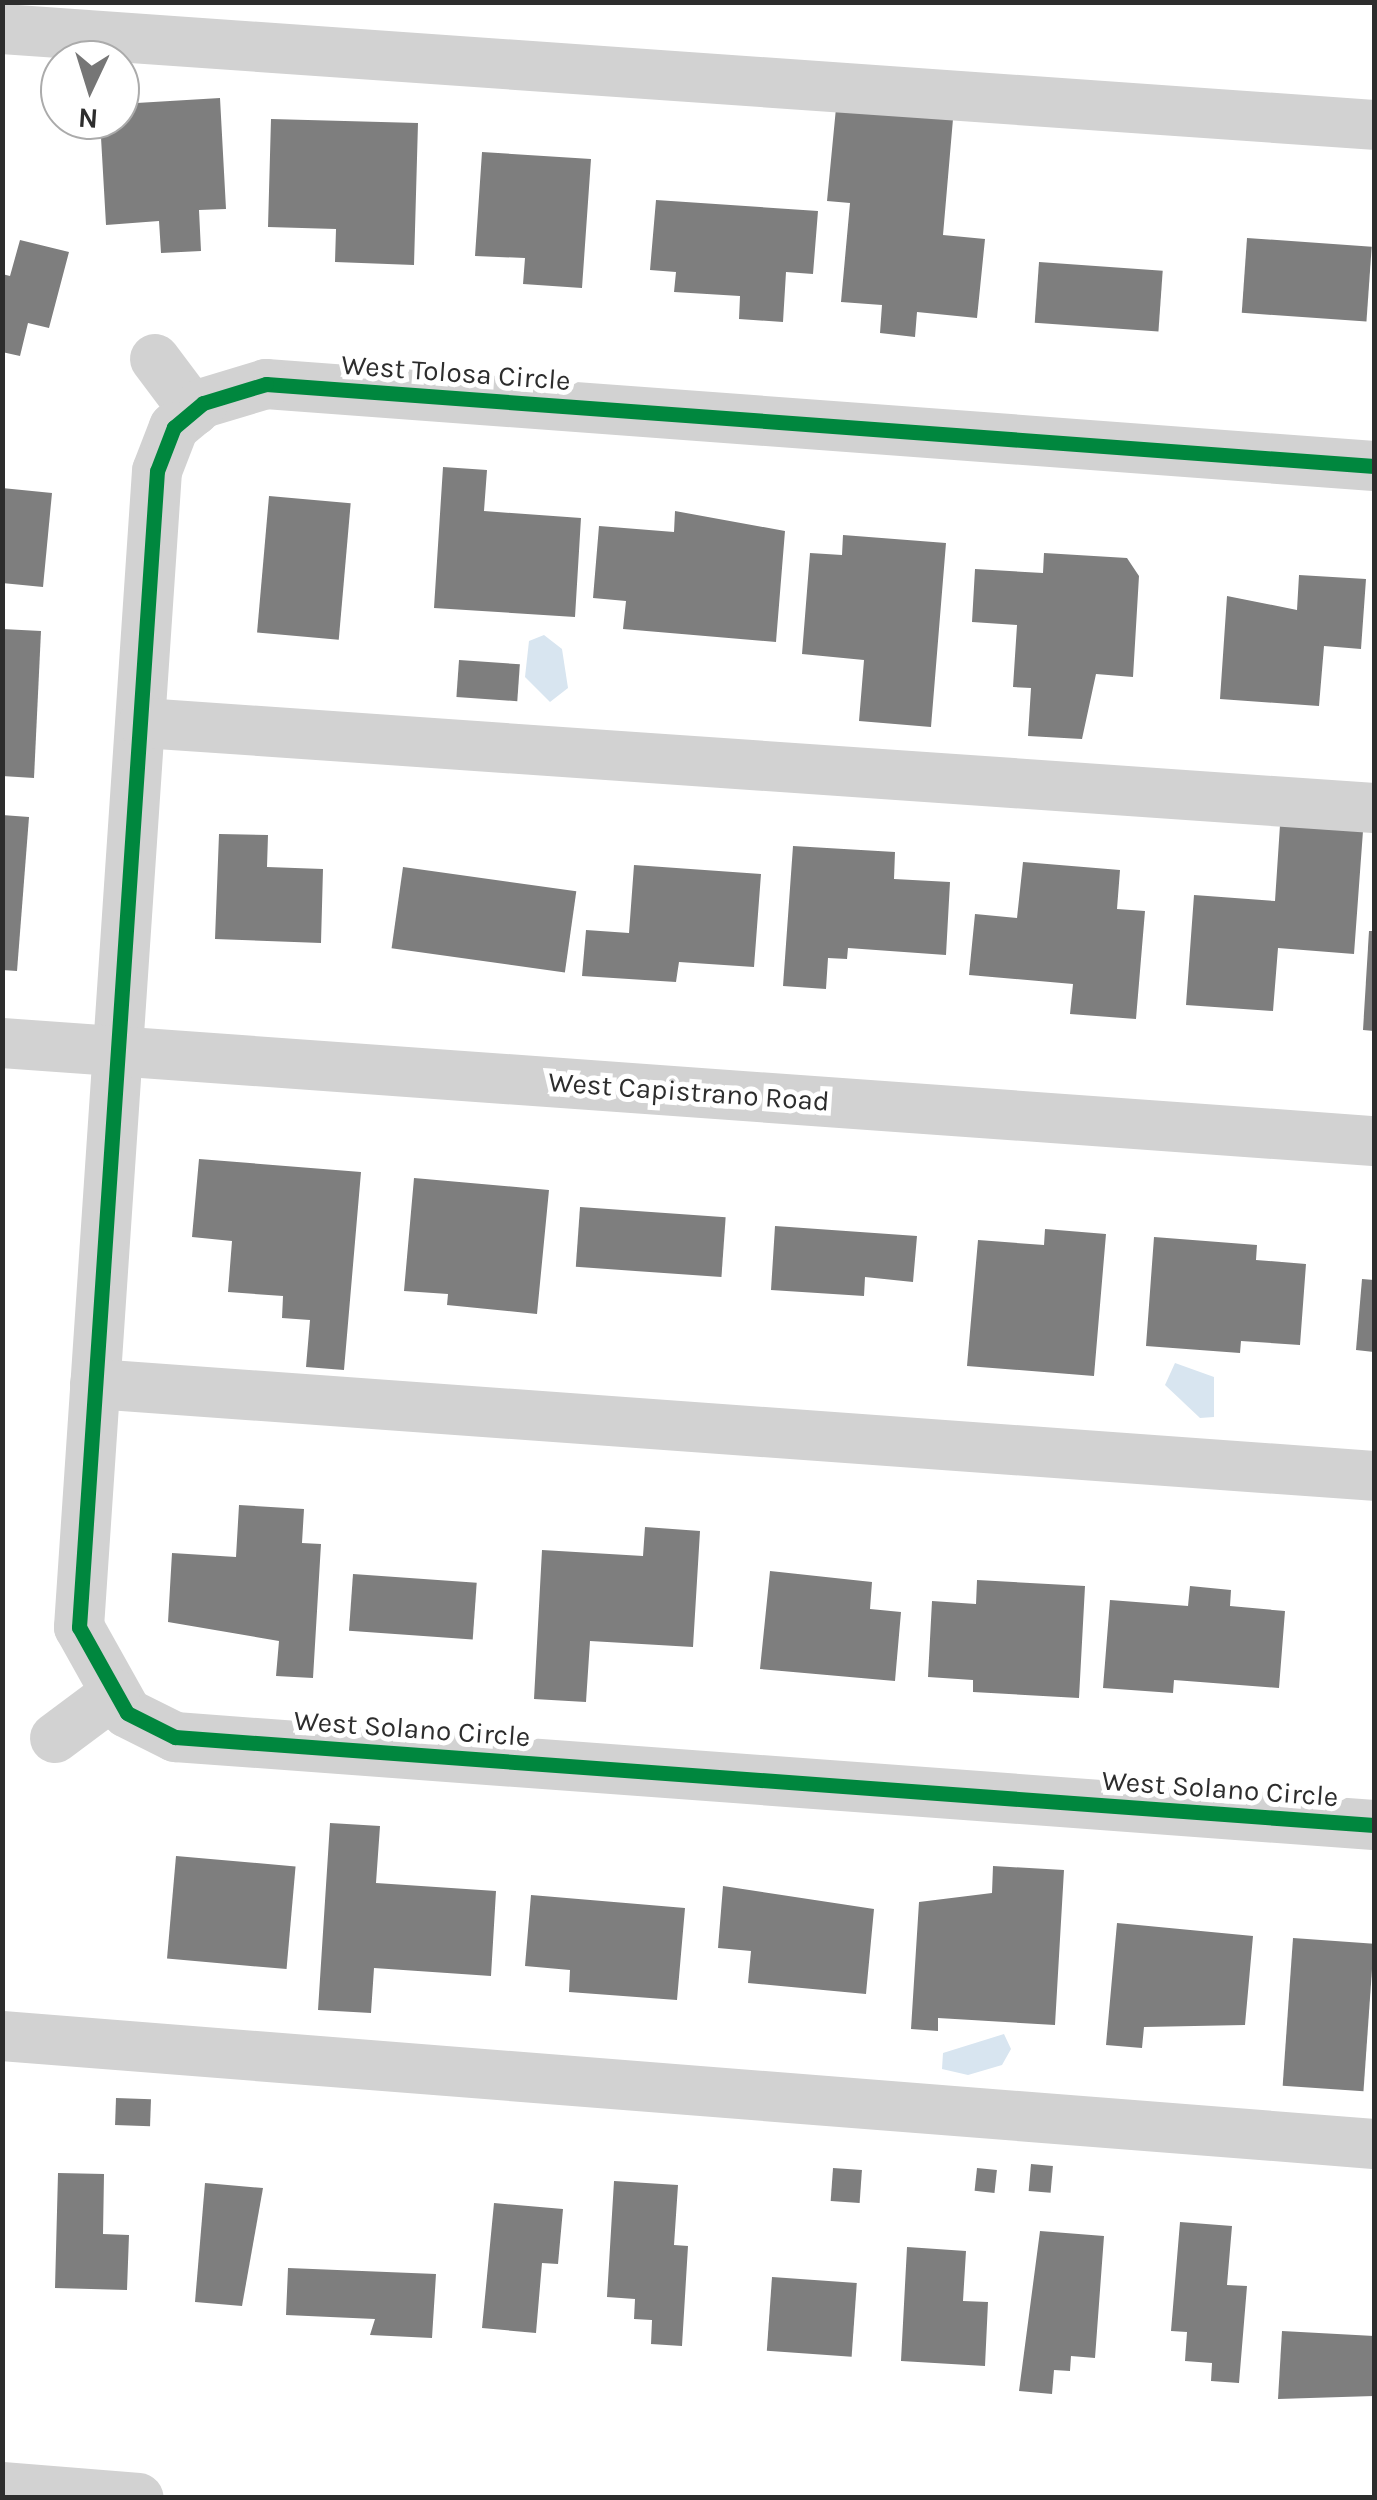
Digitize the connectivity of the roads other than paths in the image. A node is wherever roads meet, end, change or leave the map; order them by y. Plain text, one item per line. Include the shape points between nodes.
1 (2, 28) edge
2 (1374, 124) edge
3 (155, 360) dead end
4 (194, 411) junction
5 (1374, 466) edge
6 (143, 723) junction
7 (1374, 808) edge
8 (2, 1043) edge
9 (124, 1051) junction
10 (1374, 1141) edge
11 (95, 1384) junction
12 (1374, 1476) edge
13 (114, 1694) junction
14 (55, 1738) dead end
15 (1374, 1825) edge
16 (2, 2036) edge
17 (1374, 2144) edge
18 (2, 2487) edge
19 (138, 2498) edge

1 - 2 street
3 - 4 street
4 - 5 street, West Tolosa Circle via 266,384
4 - 6 street, West Tolosa Circle via 160,449
6 - 7 street
6 - 9 street, West Tolosa Circle
8 - 9 street, West Capistrano Road
9 - 10 street, West Capistrano Road
9 - 11 street, West Solano Circle
11 - 12 street
11 - 13 street, West Solano Circle via 79,1627
13 - 14 street
13 - 15 street, West Solano Circle via 127,1713 175,1736
16 - 17 street
18 - 19 street

